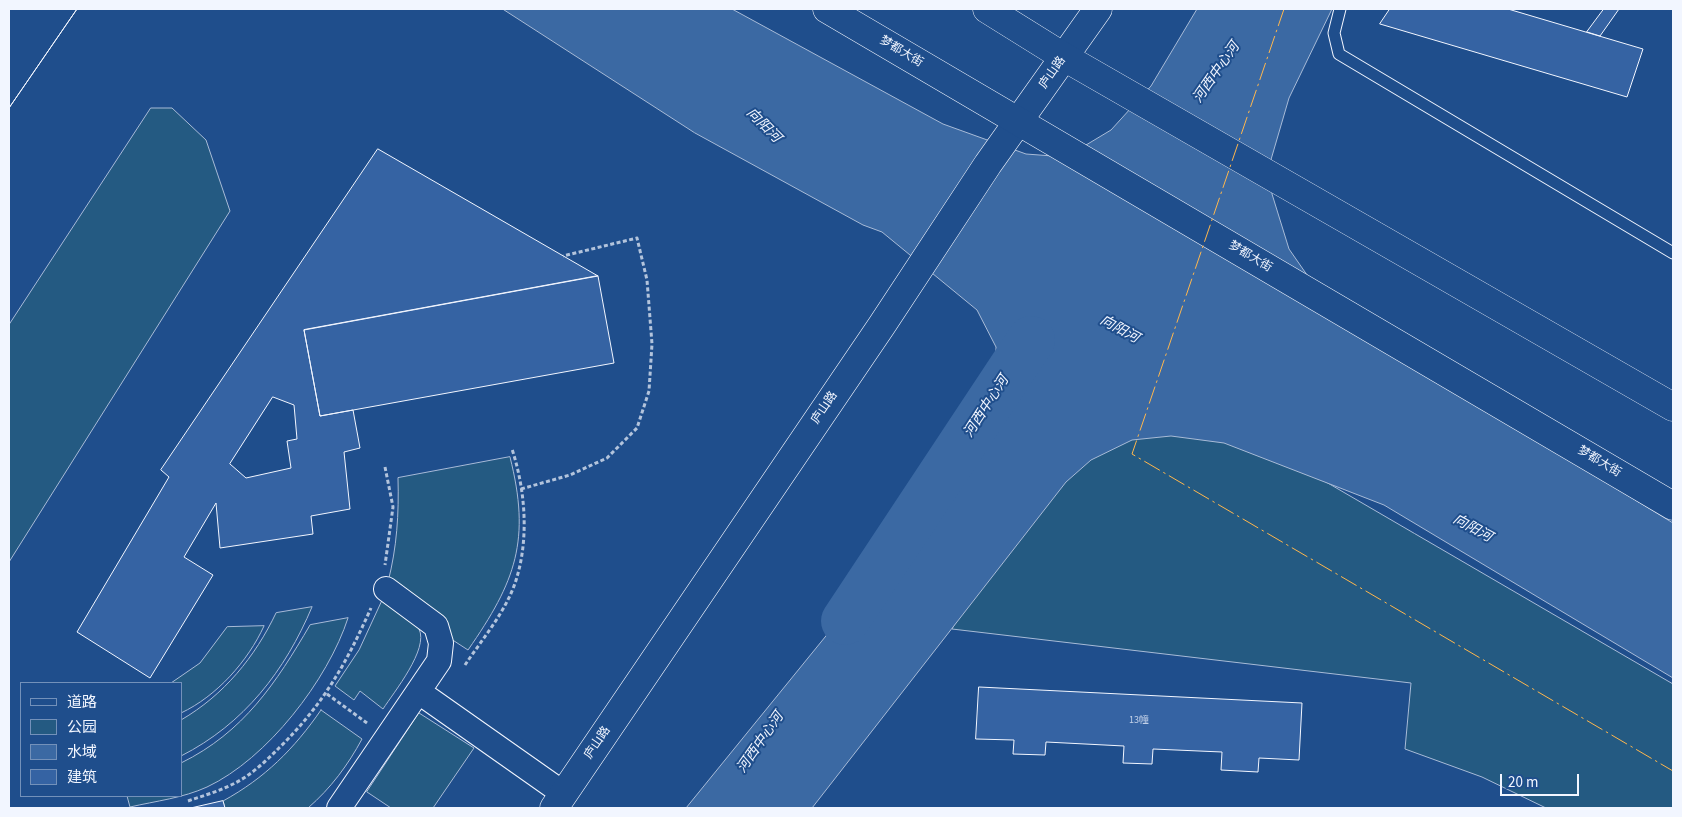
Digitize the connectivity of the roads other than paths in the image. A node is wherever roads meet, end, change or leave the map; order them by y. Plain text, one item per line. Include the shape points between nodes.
1 (827, 9) edge
2 (987, 9) edge
3 (1098, 9) edge
4 (1340, 9) edge
5 (1064, 57) junction
6 (1020, 121) junction
7 (1673, 253) edge
8 (1673, 407) edge
9 (1673, 506) edge
10 (381, 588) road end
11 (428, 699) junction
12 (559, 801) edge
13 (339, 808) edge

1 - 6 main road, 梦都大街
2 - 5 main road
3 - 5 main road, 庐山路
4 - 7 lane via 1334,33 1339,54
5 - 6 main road, 庐山路
5 - 8 main road
6 - 9 main road, 梦都大街
6 - 12 main road, 庐山路
10 - 11 street via 436,626 441,643
11 - 12 street
11 - 13 street via 388,738

